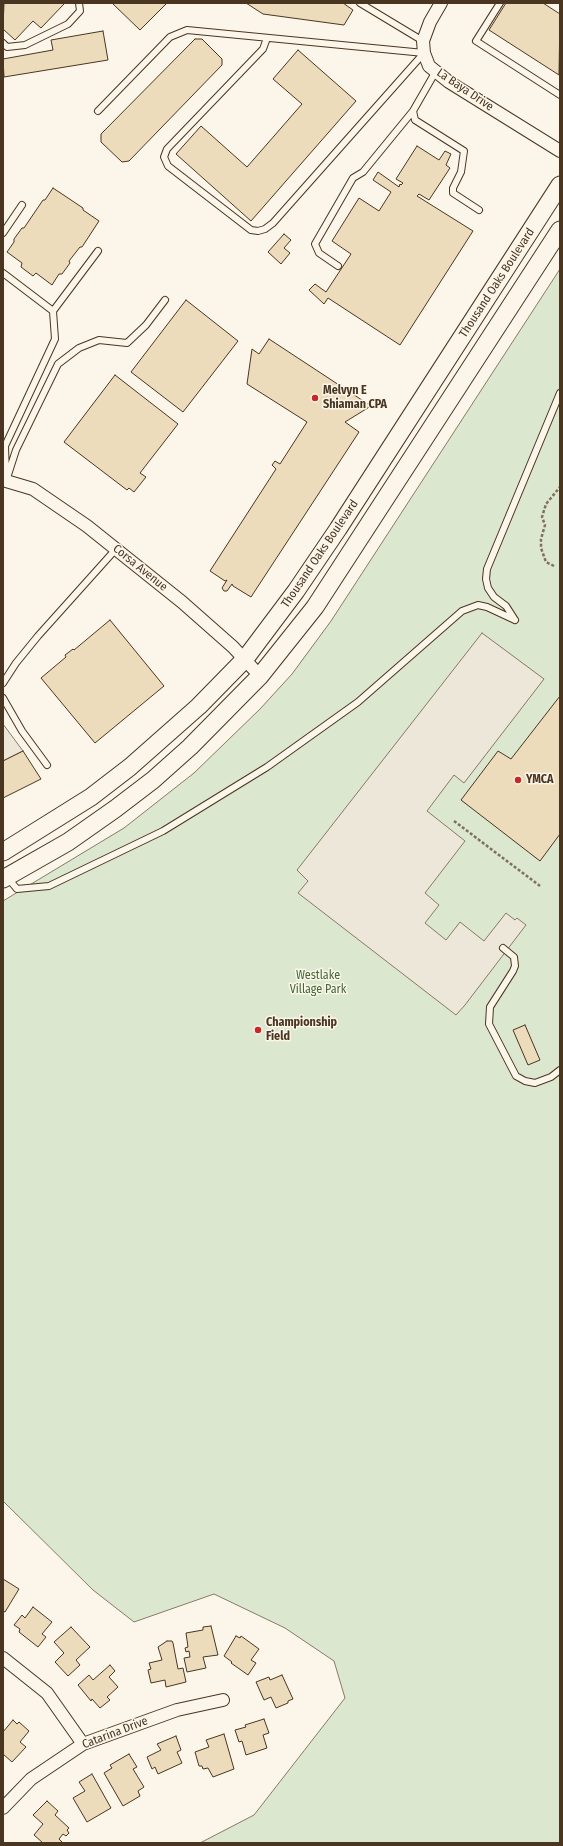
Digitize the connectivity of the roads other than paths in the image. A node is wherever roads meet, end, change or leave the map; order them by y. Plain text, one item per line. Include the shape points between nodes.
1 (79, 3) edge
2 (360, 3) edge
3 (441, 3) edge
4 (500, 3) edge
5 (267, 38) junction
6 (3, 43) edge
7 (423, 47) junction
8 (436, 71) junction
9 (560, 95) edge
10 (98, 111) dead end
11 (413, 111) junction
12 (560, 151) edge
13 (560, 185) edge
14 (22, 205) dead end
15 (479, 210) dead end
16 (560, 230) edge
17 (3, 233) edge
18 (98, 251) dead end
19 (338, 266) dead end
20 (3, 273) edge
21 (165, 300) dead end
22 (53, 311) junction
23 (560, 393) edge
24 (6, 481) junction
25 (116, 549) junction
26 (245, 659) junction
27 (260, 676) junction
28 (3, 683) edge
29 (3, 698) edge
30 (47, 765) dead end
31 (3, 852) edge
32 (4, 876) edge
33 (503, 948) dead end
34 (560, 1070) edge
35 (3, 1658) edge
36 (223, 1700) dead end
37 (83, 1744) junction
38 (3, 1808) edge

1 - 6 lane via 80,10 68,24 25,45 7,47
2 - 7 lane
3 - 7 street via 430,22
4 - 9 lane via 476,41
5 - 7 lane
5 - 7 lane via 263,49 167,149 164,157 168,166 251,230 258,231 273,222
5 - 10 lane via 187,30 176,34 170,37
7 - 8 street, La Baya Drive via 429,66
8 - 11 lane
8 - 12 street, La Baya Drive via 449,82
11 - 15 lane via 415,120 464,151 461,172 453,193
11 - 19 lane via 363,172 353,178 315,244 319,253
13 - 26 main road, Thousand Oaks Boulevard via 338,529
14 - 17 lane
16 - 27 main road, Thousand Oaks Boulevard via 315,607
18 - 22 lane
20 - 22 lane
21 - 24 lane via 146,325 126,343 99,340 79,348 58,364 16,450
22 - 24 lane via 54,339 5,446
23 - 32 lane via 487,569 488,588 494,597 506,606 515,620 478,605 462,611 358,702 267,767 163,830 49,886 17,889
24 - 25 street, Corsa Avenue via 33,489
25 - 26 street, Corsa Avenue via 182,602
25 - 28 lane via 38,636
26 - 27 street, Corsa Avenue
26 - 31 main road, Thousand Oaks Boulevard via 193,711 130,767 88,799
27 - 32 main road, Thousand Oaks Boulevard via 190,747 153,780 68,842
29 - 30 lane via 22,731
33 - 34 lane via 514,957 515,966 490,1007 489,1024 516,1076 535,1083 551,1077
35 - 37 street via 47,1693
36 - 37 street, Catarina Drive via 177,1710
37 - 38 street, Catarina Drive via 31,1779

